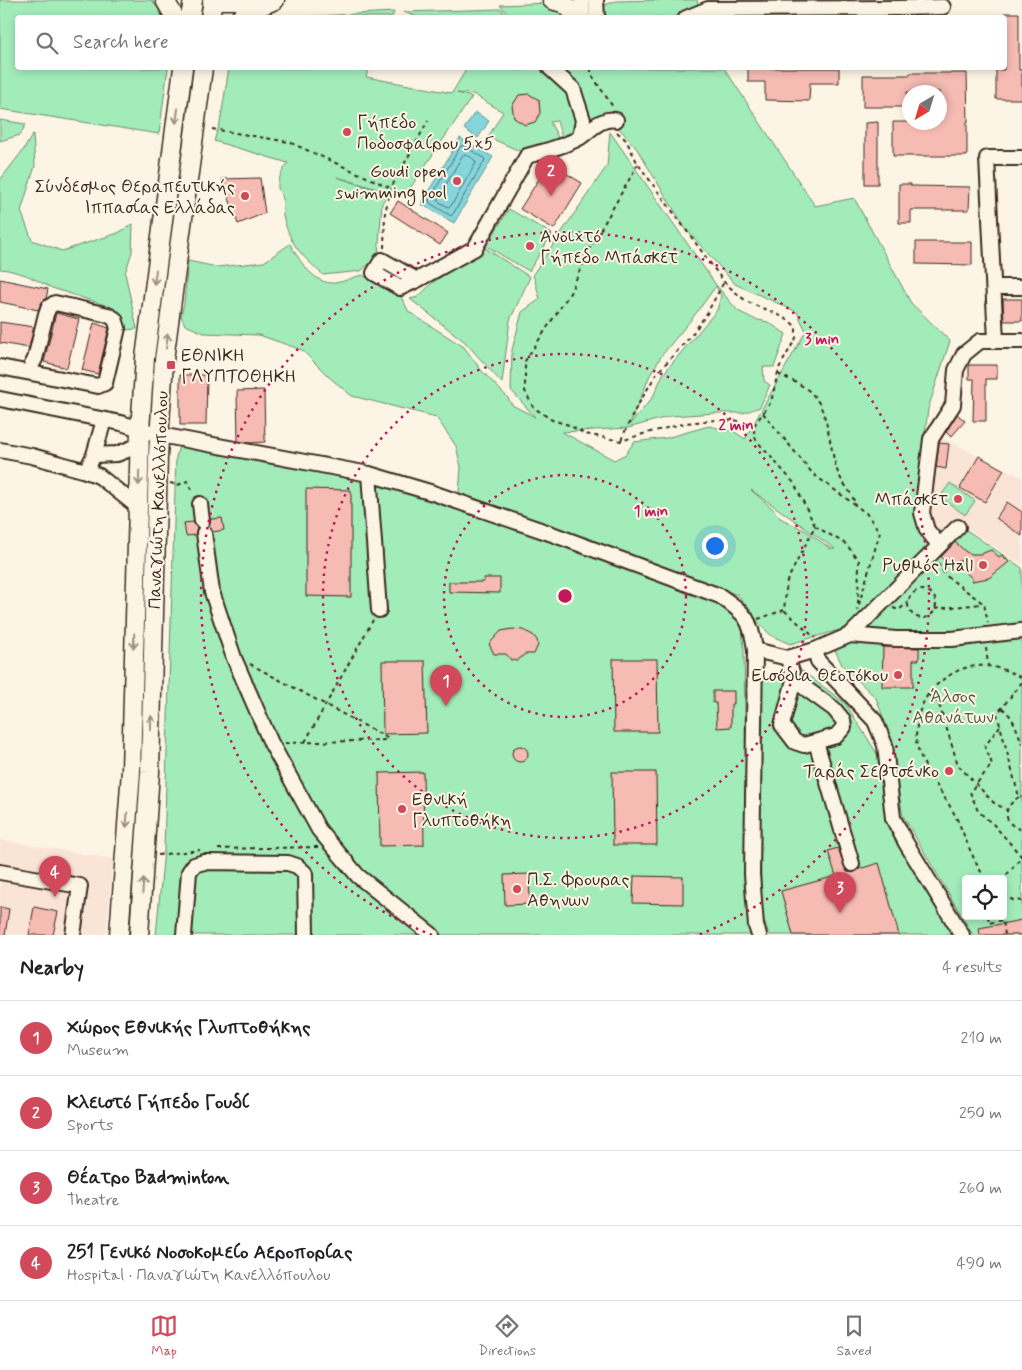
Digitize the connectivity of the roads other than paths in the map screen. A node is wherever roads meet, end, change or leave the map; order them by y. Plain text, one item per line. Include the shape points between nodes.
1 (165, 0) edge
2 (193, 0) edge
3 (212, 0) edge
4 (257, 0) edge
5 (275, 0) edge
6 (552, 0) edge
7 (582, 0) edge
8 (596, 0) edge
9 (943, 7) dead end
10 (736, 13) edge
11 (896, 13) edge
12 (173, 15) edge
13 (190, 15) edge
14 (210, 15) edge
15 (245, 15) edge
16 (578, 15) edge
17 (582, 15) edge
18 (597, 15) edge
19 (693, 15) edge
20 (183, 70) edge
21 (203, 70) edge
22 (552, 70) edge
23 (615, 124) road end
24 (580, 137) junction
25 (1022, 158) edge
26 (382, 260) road end
27 (1022, 287) edge
28 (994, 288) junction
29 (996, 341) junction
30 (1022, 341) edge
31 (0, 367) edge
32 (28, 372) junction
33 (0, 399) edge
34 (104, 420) junction
35 (160, 435) junction
36 (140, 437) junction
37 (0, 450) edge
38 (94, 455) junction
39 (86, 471) junction
40 (369, 474) junction
41 (200, 504) road end
42 (138, 506) junction
43 (958, 527) dead end
44 (936, 548) junction
45 (379, 610) road end
46 (1022, 630) edge
47 (850, 635) junction
48 (819, 648) junction
49 (755, 650) junction
50 (788, 658) junction
51 (794, 680) junction
52 (816, 742) junction
53 (852, 864) dead end
54 (0, 872) edge
55 (73, 935) edge
56 (120, 935) edge
57 (139, 935) edge
58 (184, 935) edge
59 (306, 935) edge
60 (432, 935) edge
61 (758, 935) edge
62 (962, 935) edge

1 - 12 main road
2 - 13 main road
3 - 4 main road
3 - 14 main road
5 - 15 main road
6 - 16 main road
7 - 17 street
8 - 18 street
9 - 11 street
10 - 11 street
10 - 19 street via 708,9
20 -> 36 main road, Παναγιώτη Κανελλόπουλου via 145,358
35 -> 21 main road, Παναγιώτη Κανελλόπουλου via 164,360
22 - 24 street via 573,89 583,120
23 - 24 street via 608,119
24 - 26 street via 527,156 474,248 417,280
25 - 28 street via 987,158
27 - 28 street
28 - 29 street
29 - 30 street
29 - 44 street via 980,341 964,354 956,370 953,405 931,439 922,513
31 - 32 street
32 - 32 street via 98,386 105,383 118,328 115,319 55,303 46,314 36,359
33 - 34 street
34 - 36 street
34 - 38 street
35 - 36 street
35 - 40 street
57 -> 35 main road, Παναγιώτη Κανελλόπουλου via 150,772
36 - 38 street via 117,454
36 -> 42 main road, Παναγιώτη Κανελλόπουλου
37 - 39 street
38 - 39 street
39 - 42 street via 99,476
40 - 45 street
40 - 49 street via 552,534 720,596 741,611 749,622
41 - 60 street via 212,592 233,654 271,743 319,830 358,876
42 -> 56 main road, Παναγιώτη Κανελλόπουλου via 131,771
43 - 44 street
44 - 47 street
46 - 47 street via 952,640
47 - 48 street
48 - 50 street
48 - 62 street via 818,661 875,721 885,745 893,818
49 - 50 street
49 - 61 street via 752,874
50 - 51 street
51 - 52 street via 782,725 795,742 804,746
51 - 52 street via 834,708 843,720 844,727 836,736
52 - 53 street
54 - 55 street via 80,886
58 - 59 street via 189,872 194,865 204,862 288,863 297,866 305,873

